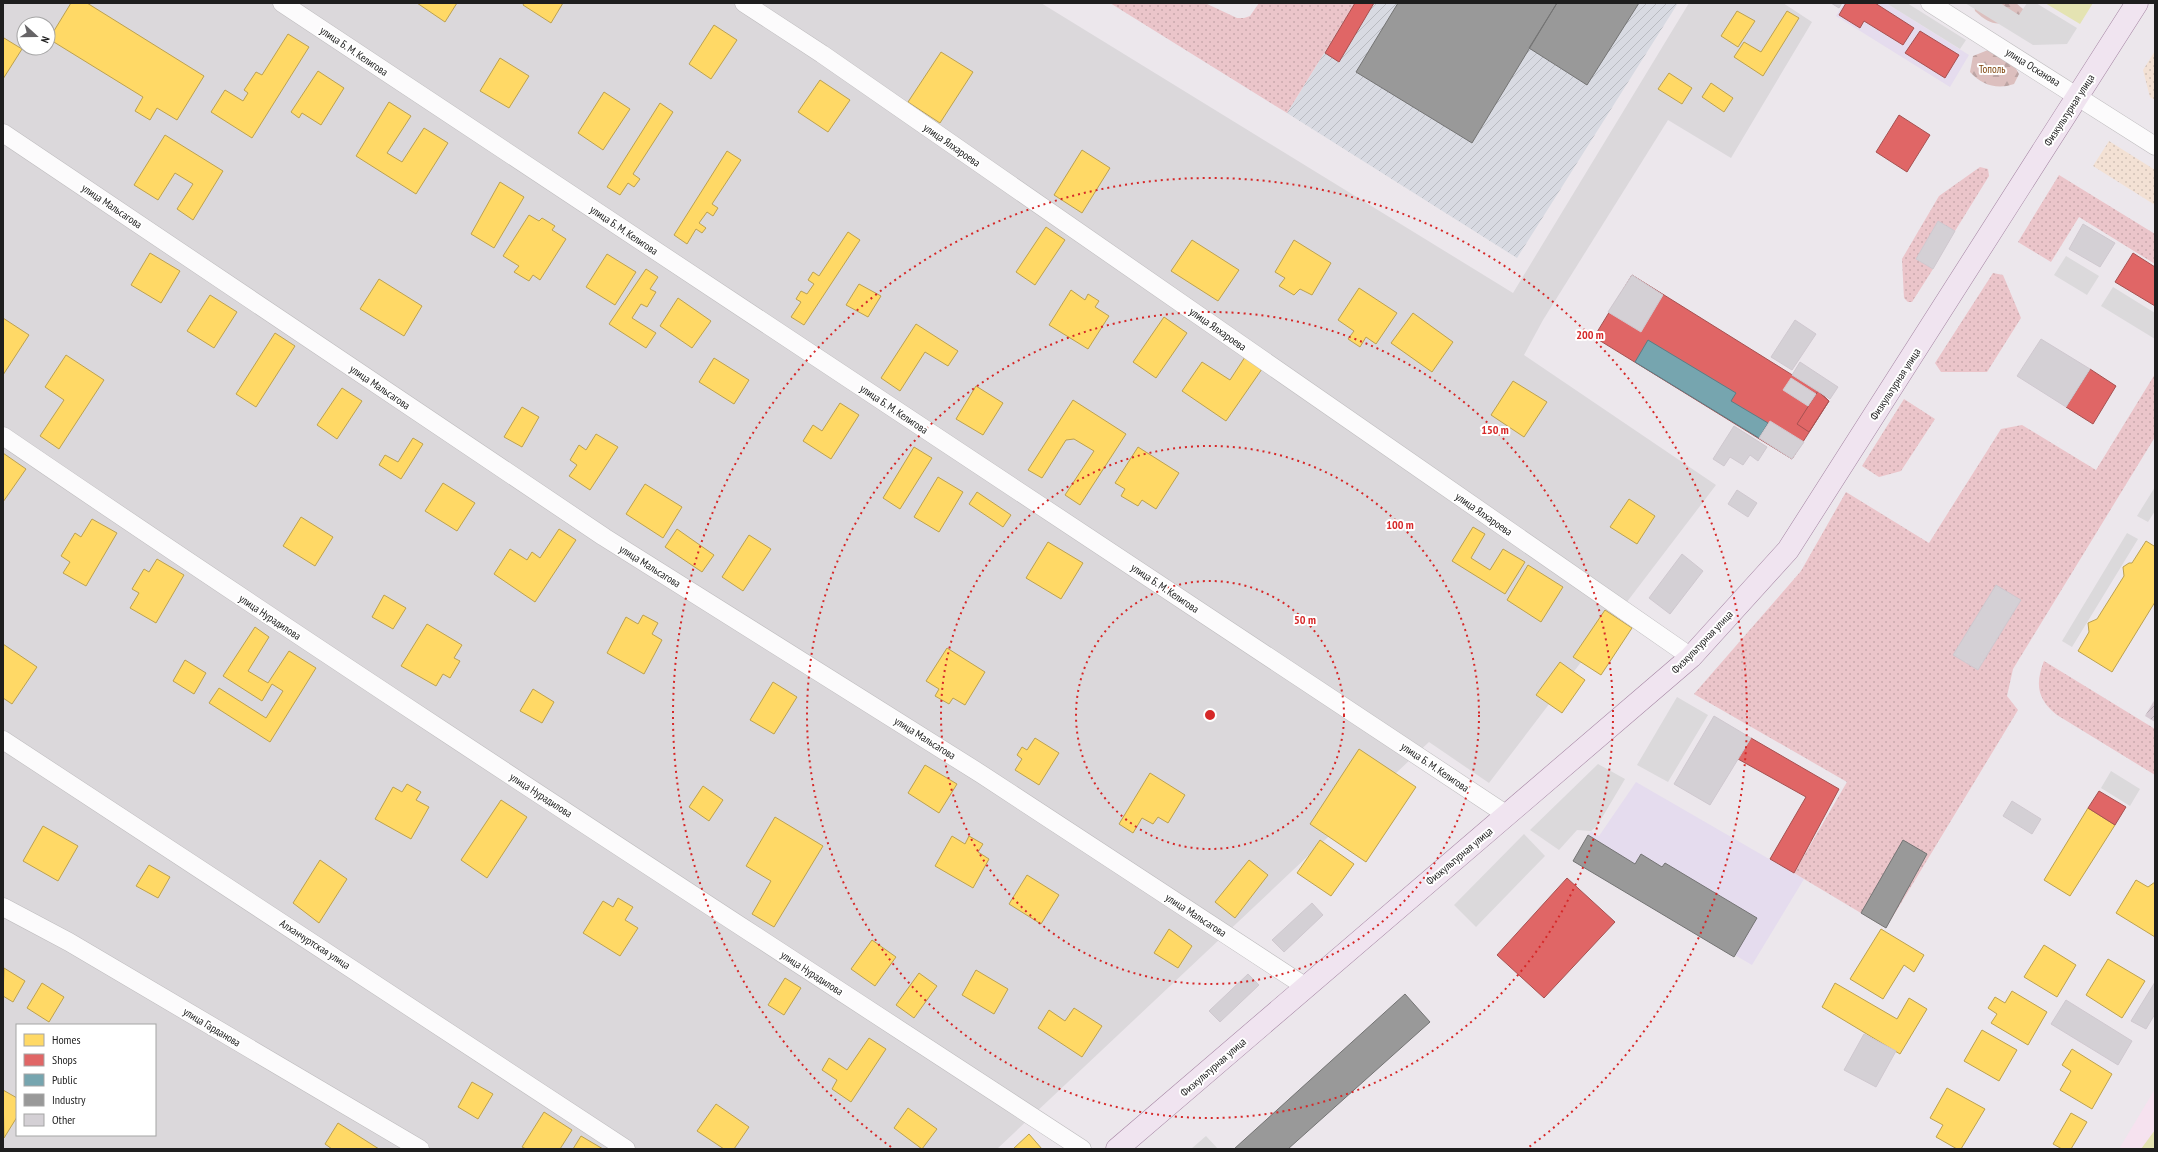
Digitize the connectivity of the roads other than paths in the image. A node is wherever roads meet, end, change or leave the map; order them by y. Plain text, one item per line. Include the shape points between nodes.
1 (282, 3) edge
2 (744, 3) edge
3 (1930, 3) edge
4 (2137, 3) edge
5 (2078, 96) junction
6 (3, 132) edge
7 (2155, 146) edge
8 (3, 436) edge
9 (1691, 657) junction
10 (3, 740) edge
11 (1507, 815) junction
12 (3, 907) edge
13 (1306, 987) junction
14 (420, 1149) edge
15 (626, 1149) edge
16 (1082, 1149) edge
17 (1117, 1149) edge

1 - 11 street, улица Б. М. Келигова
2 - 9 street, улица Ялхароева via 822,54
3 - 5 street, улица Осканова
4 - 5 main road, Физкультурная улица
5 - 7 street, улица Осканова
5 - 9 main road, Физкультурная улица via 1788,550
6 - 13 street, улица Мальсагова via 604,538 982,774
8 - 16 street, улица Нурадилова via 419,716
9 - 11 main road, Физкультурная улица
10 - 15 street, Алханчуртская улица
11 - 13 main road, Физкультурная улица
12 - 14 street, улица Гарданова via 69,942
13 - 17 main road, Физкультурная улица

